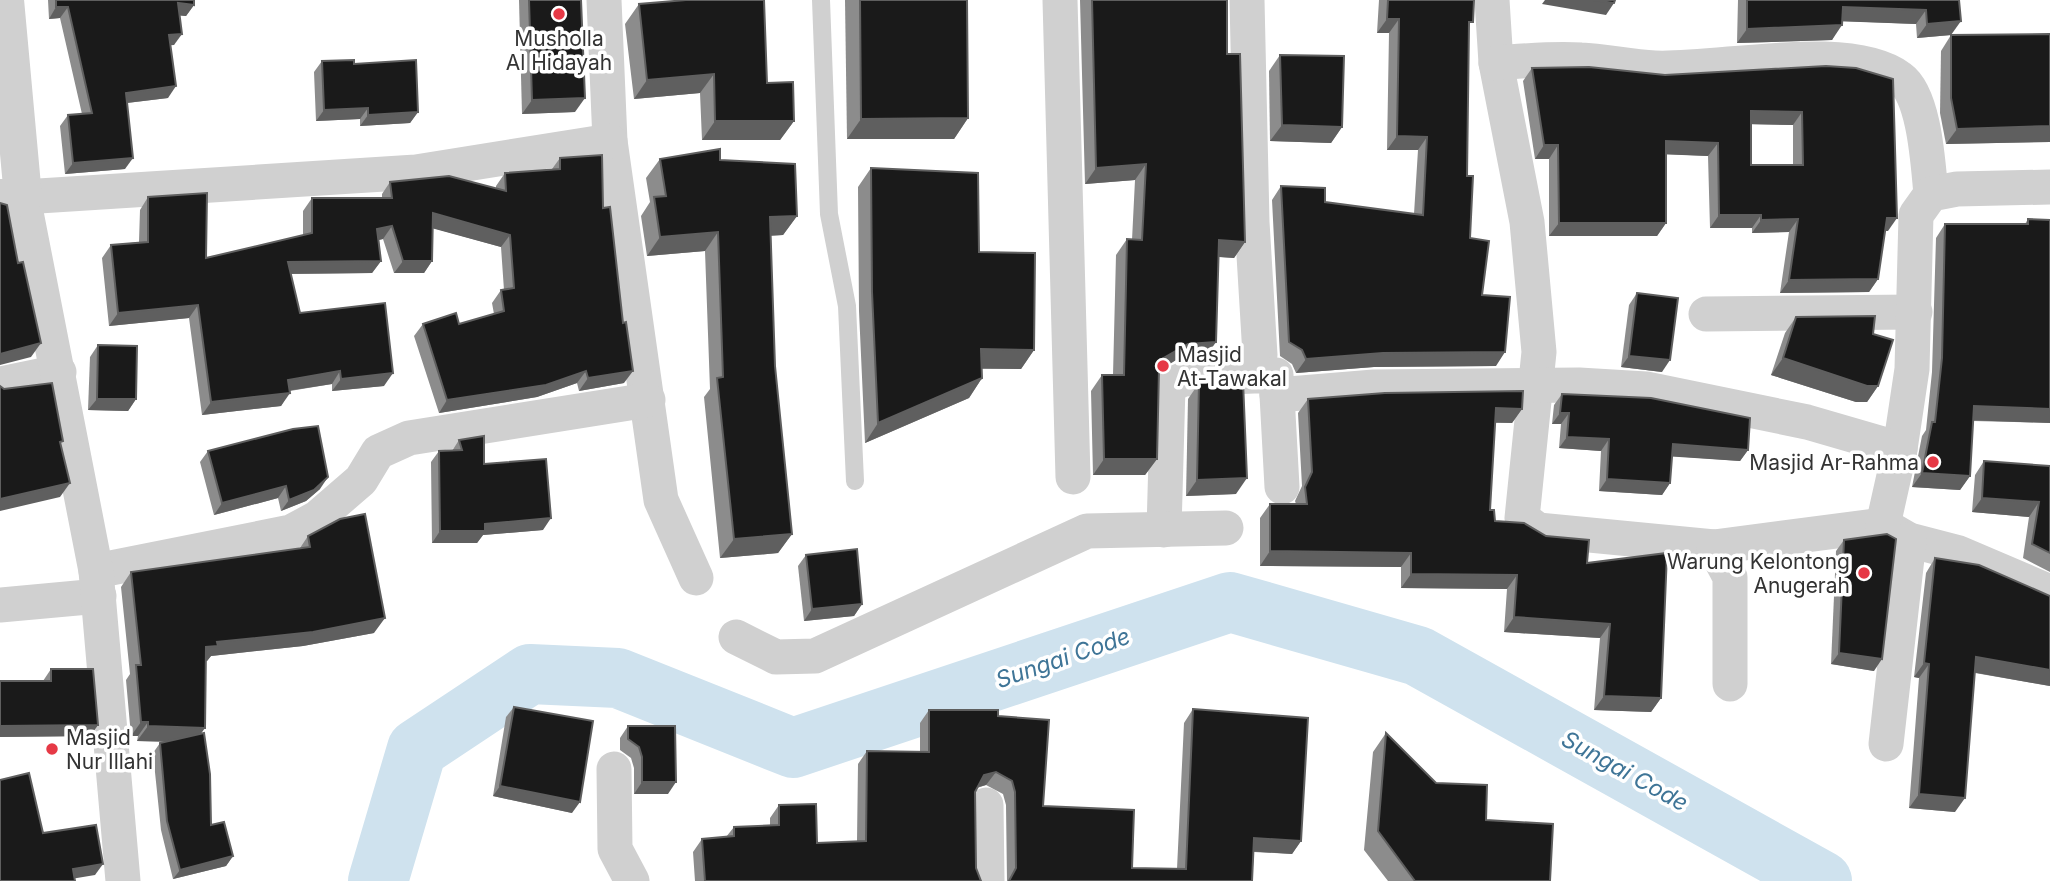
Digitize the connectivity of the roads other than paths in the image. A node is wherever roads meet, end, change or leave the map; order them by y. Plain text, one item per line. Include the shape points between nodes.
1 (5, 0) edge
2 (604, 0) edge
3 (821, 0) edge
4 (1060, 0) edge
5 (1247, 0) edge
6 (1492, 0) edge
7 (1496, 63) junction
8 (610, 141) junction
9 (2050, 187) edge
10 (1931, 194) junction
11 (11, 197) edge
12 (1915, 312) junction
13 (1706, 314) dead end
14 (1260, 355) dead end
15 (59, 372) junction
16 (0, 384) edge
17 (1536, 385) junction
18 (1277, 395) junction
19 (648, 400) junction
20 (1900, 449) junction
21 (1073, 477) dead end
22 (855, 481) dead end
23 (1282, 487) dead end
24 (1226, 528) dead end
25 (1164, 530) junction
26 (1896, 533) junction
27 (1714, 547) junction
28 (695, 578) dead end
29 (97, 583) junction
30 (2050, 592) edge
31 (0, 606) edge
32 (736, 637) dead end
33 (1730, 684) dead end
34 (1886, 744) dead end
35 (614, 769) dead end
36 (986, 805) dead end
37 (123, 881) edge
38 (632, 881) edge
39 (987, 881) edge

1 - 11 street
2 - 8 street
3 - 22 lane via 829,214 847,306
4 - 21 street
5 - 14 street
6 - 7 street
7 - 10 street via 1578,59 1656,68 1822,58 1882,68 1903,79 1917,105
7 - 17 street via 1527,222 1539,352
8 - 11 street via 416,172
8 - 19 street
9 - 10 street
10 - 12 street via 1916,215
11 - 15 street
12 - 13 street
12 - 20 street
15 - 16 street
15 - 29 street
17 - 18 street via 1374,387
17 - 20 street via 1646,389 1807,422
17 - 27 street via 1522,518 1538,530
18 - 23 street
18 - 25 street via 1276,376 1184,379 1168,386
19 - 28 street via 661,500
19 - 29 street via 409,438 378,452 361,480 317,518 291,532
20 - 26 street
24 - 25 street
25 - 32 street via 1087,531 815,656 776,657
26 - 27 street
26 - 30 street via 1959,553
26 - 34 street
27 - 33 street via 1730,576
29 - 31 street
29 - 37 street
35 - 38 street via 615,849
36 - 39 street

